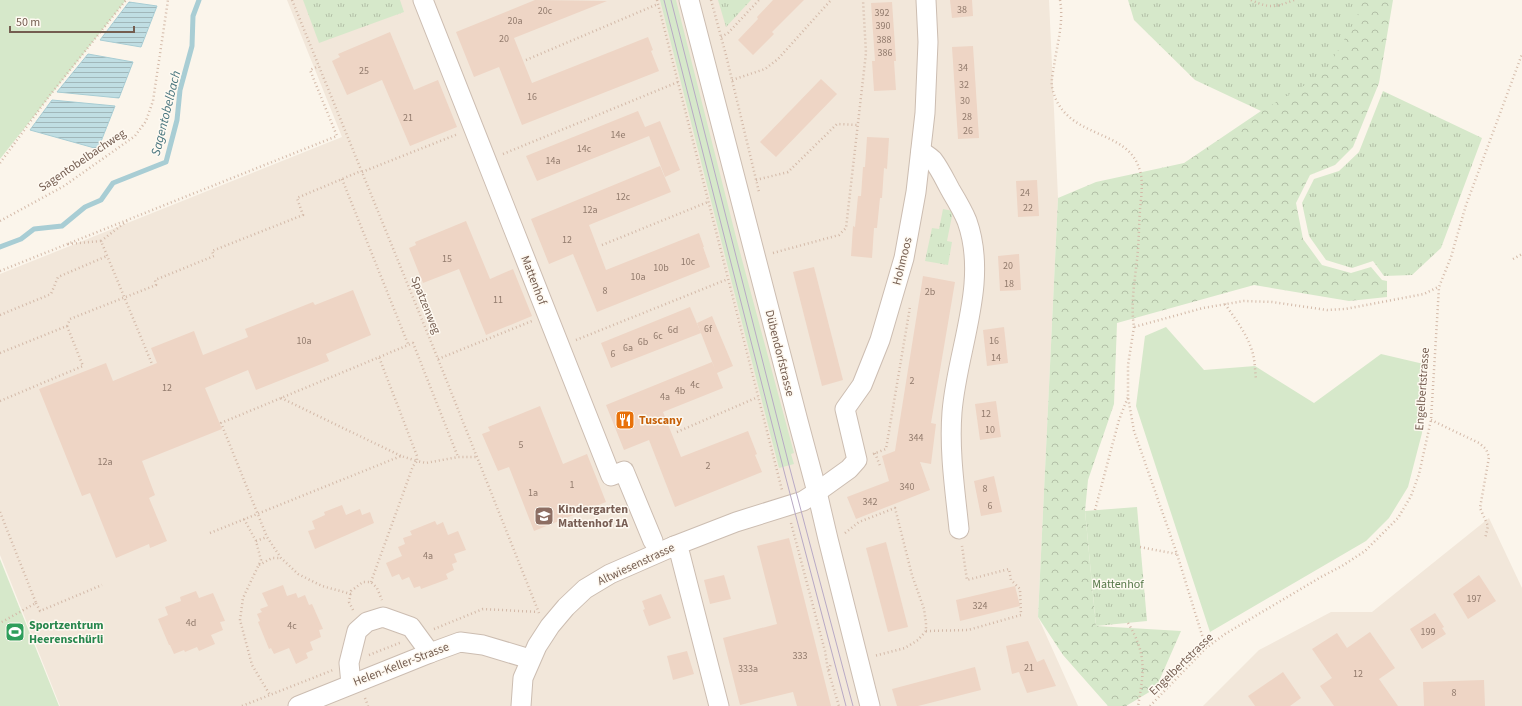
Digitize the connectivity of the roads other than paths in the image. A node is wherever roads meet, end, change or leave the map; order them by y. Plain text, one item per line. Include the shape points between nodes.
1 (423, 0) edge
2 (689, 0) edge
3 (926, 0) edge
4 (921, 151) junction
5 (817, 492) junction
6 (959, 529) road end
7 (653, 541) dead end
8 (674, 546) junction
9 (430, 653) junction
10 (530, 659) junction
11 (351, 684) junction
12 (298, 706) edge
13 (521, 706) edge
14 (720, 706) edge
15 (870, 706) edge

1 - 7 street, Mattenhof via 611,476 624,471
2 - 5 street, Dübendorfstrasse
3 - 4 street, Hohmoos via 928,42
4 - 5 street, Hohmoos via 904,258 880,340 862,385 845,409 857,460 849,469
4 - 6 street via 933,160 957,202 966,220 974,257 973,292 952,412 954,482
5 - 8 street, Altwiesenstrasse via 799,502 736,522
5 - 15 street, Dübendorfstrasse
8 - 10 street, Altwiesenstrasse via 610,574 585,589 550,626
8 - 14 street via 680,554
9 - 10 street, Helen-Keller-Strasse via 460,642 484,645
9 - 11 street, Helen-Keller-Strasse
9 - 11 street via 411,627 383,617 367,622 357,631 349,663
10 - 13 street, Altwiesenstrasse via 523,678
11 - 12 street, Helen-Keller-Strasse

